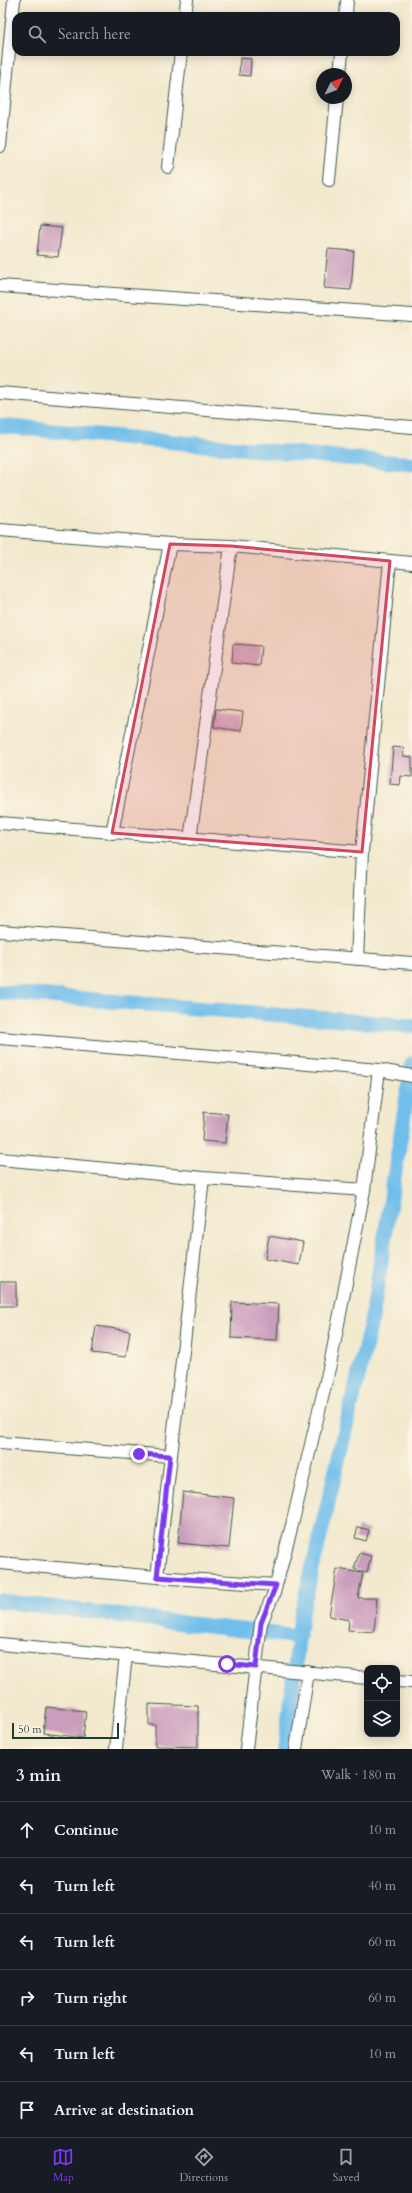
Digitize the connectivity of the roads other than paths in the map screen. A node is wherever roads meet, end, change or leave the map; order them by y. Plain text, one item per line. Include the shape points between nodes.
1 (14, 0) edge
2 (187, 0) edge
3 (347, 0) edge
4 (13, 12) edge
5 (186, 12) edge
6 (346, 12) edge
7 (12, 21) edge
8 (181, 56) edge
9 (342, 56) edge
10 (341, 68) edge
11 (336, 104) edge
12 (0, 146) edge
13 (168, 167) dead end
14 (329, 180) dead end
15 (0, 286) edge
16 (412, 315) edge
17 (0, 393) edge
18 (412, 427) edge
19 (0, 530) edge
20 (170, 544) junction
21 (230, 546) junction
22 (390, 561) junction
23 (412, 563) edge
24 (0, 824) edge
25 (112, 833) junction
26 (190, 839) junction
27 (362, 852) junction
28 (0, 931) edge
29 (357, 959) junction
30 (412, 963) edge
31 (0, 1038) edge
32 (379, 1070) junction
33 (408, 1075) edge
34 (0, 1158) edge
35 (203, 1178) junction
36 (364, 1190) junction
37 (0, 1443) edge
38 (170, 1456) junction
39 (0, 1563) edge
40 (157, 1577) junction
41 (276, 1585) junction
42 (0, 1644) edge
43 (126, 1655) junction
44 (256, 1667) junction
45 (308, 1672) junction
46 (364, 1678) edge
47 (400, 1681) edge
48 (412, 1682) edge
49 (116, 1749) edge
50 (246, 1749) edge
51 (296, 1749) edge

1 - 4 street
2 - 5 street
3 - 6 street
7 - 12 street
8 - 13 street
9 - 10 street
11 - 14 street
15 - 16 street
17 - 18 street
19 - 20 street
20 - 21 street
20 - 25 street
21 - 22 street
21 - 26 street
22 - 23 street
22 - 27 street
24 - 25 street
25 - 26 street
26 - 27 street
27 - 29 street
28 - 29 street
29 - 30 street
31 - 32 street
32 - 33 street
32 - 36 street
34 - 35 street
35 - 36 street
35 - 38 street
36 - 41 street via 331,1360
37 - 38 street
38 - 40 street
39 - 40 street
40 - 41 street
41 - 44 street via 261,1623
42 - 43 street
43 - 44 street
43 - 49 street
44 - 45 street
44 - 50 street
45 - 46 street
45 - 51 street
47 - 48 street

